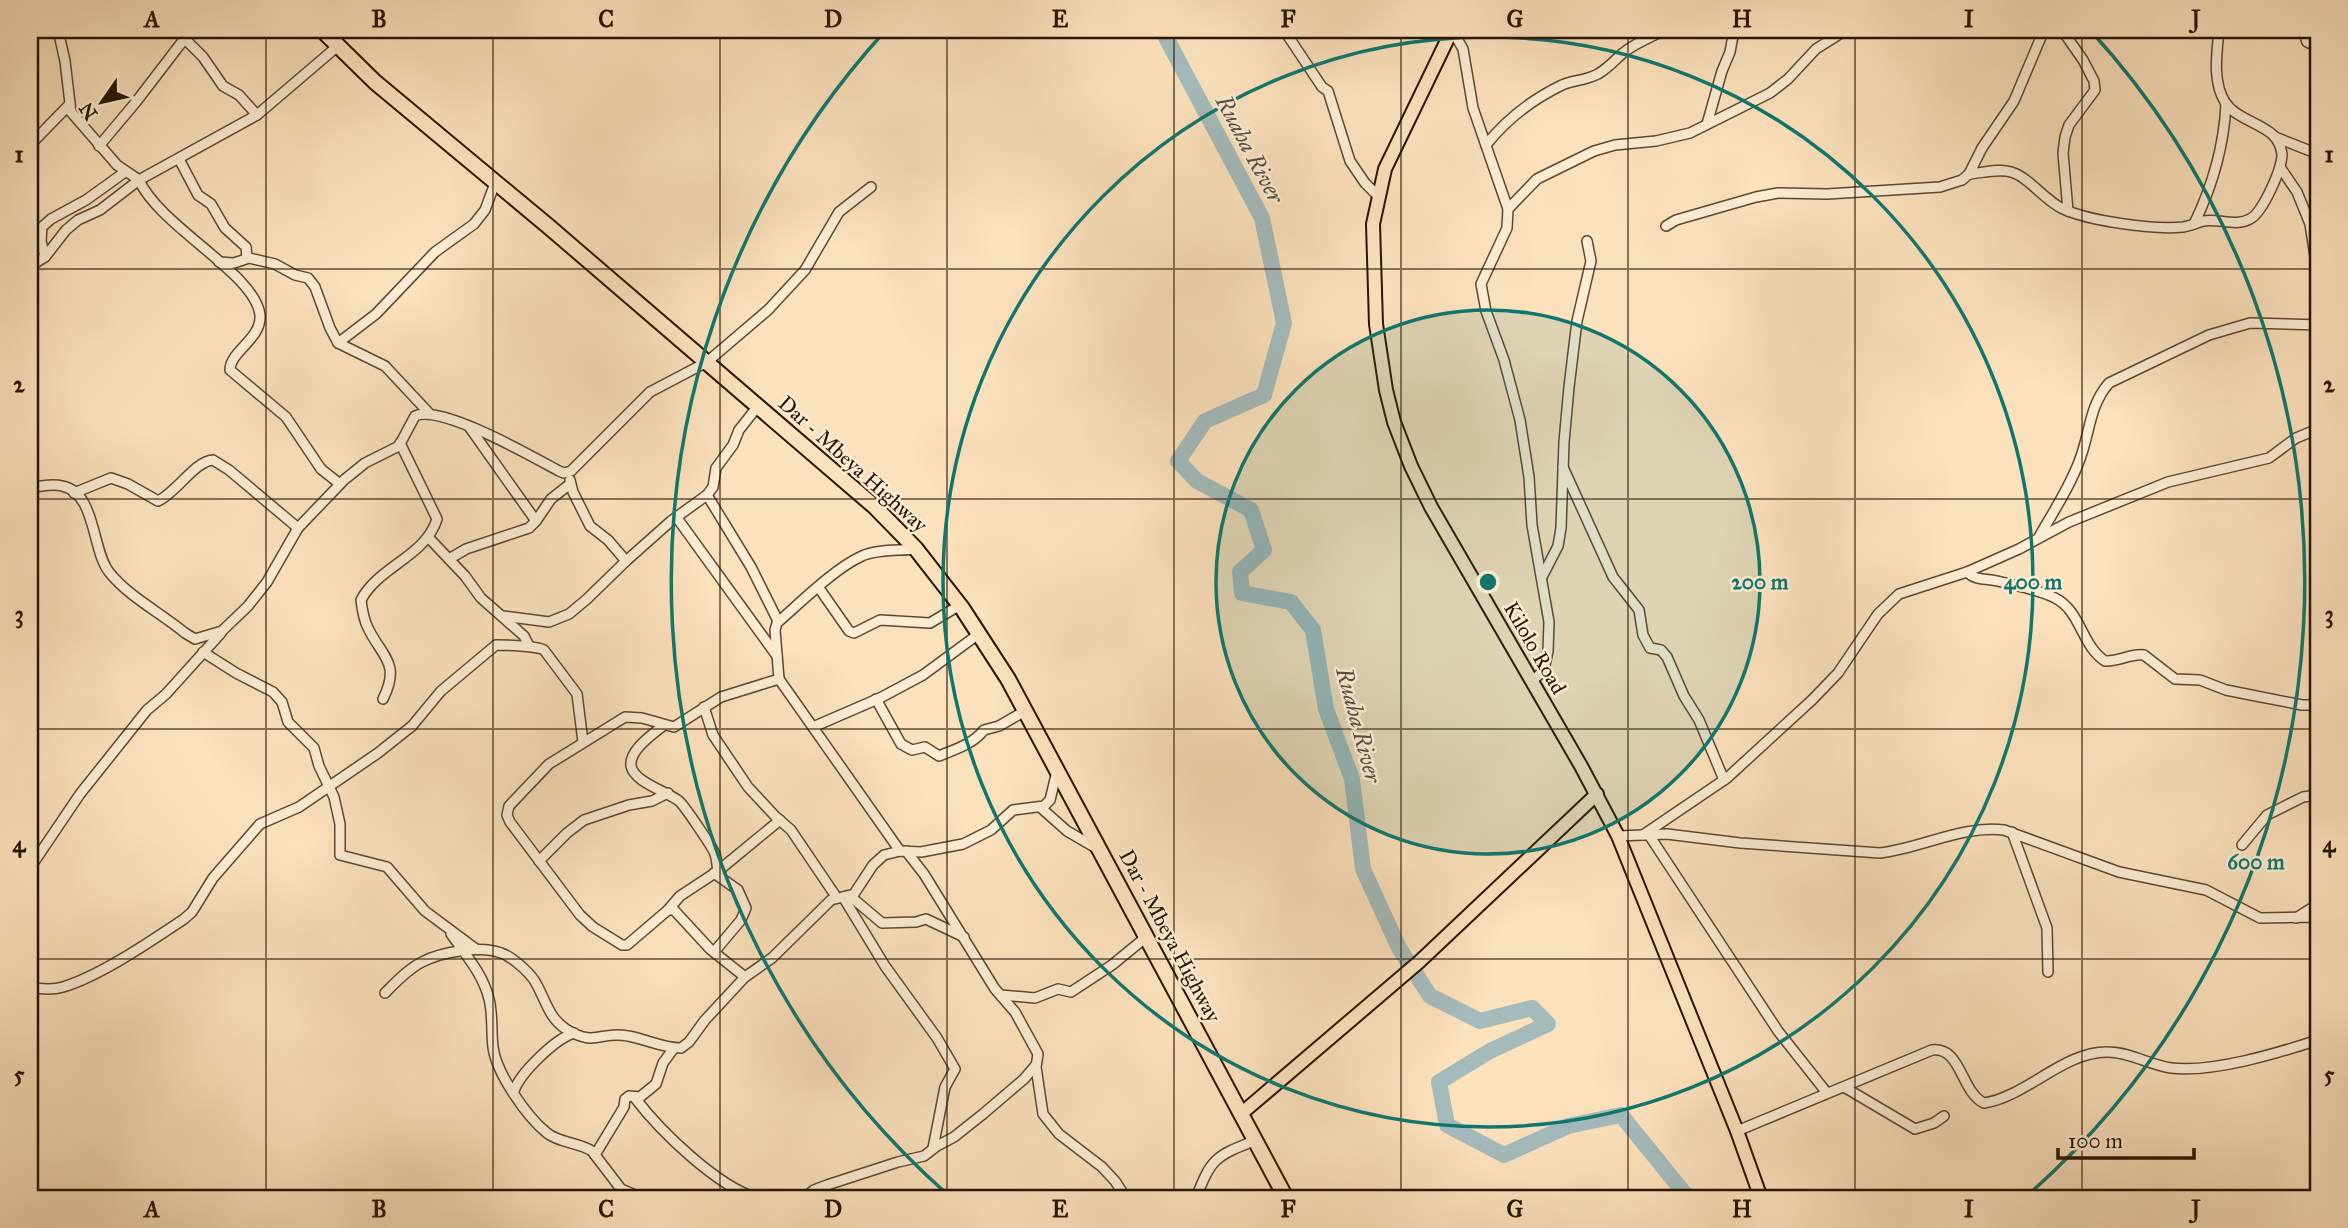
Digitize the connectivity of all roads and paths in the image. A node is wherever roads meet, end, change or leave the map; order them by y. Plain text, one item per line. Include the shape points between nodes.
1 (58, 30) edge
2 (176, 30) edge
3 (322, 30) edge
4 (1284, 30) edge
5 (1452, 30) edge
6 (1665, 30) edge
7 (1734, 30) edge
8 (1846, 30) edge
9 (2044, 30) edge
10 (2062, 30) edge
11 (2219, 30) edge
12 (2303, 30) edge
13 (185, 38) junction
14 (339, 45) junction
15 (2318, 47) edge
16 (2226, 104) junction
17 (68, 106) junction
18 (257, 115) junction
19 (1707, 124) junction
20 (2276, 137) junction
21 (30, 145) edge
22 (1486, 145) junction
23 (99, 146) junction
24 (2318, 154) edge
25 (179, 159) junction
26 (2280, 167) junction
27 (125, 172) junction
28 (1969, 174) junction
29 (139, 180) junction
30 (495, 183) junction
31 (871, 187) dead end
32 (1378, 196) junction
33 (1508, 209) junction
34 (2068, 211) junction
35 (2194, 225) junction
36 (1666, 226) dead end
37 (1587, 241) dead end
38 (46, 257) junction
39 (247, 258) junction
40 (219, 262) junction
41 (30, 266) edge
42 (2318, 276) edge
43 (2318, 325) edge
44 (338, 343) junction
45 (708, 362) junction
46 (758, 406) junction
47 (429, 413) junction
48 (469, 427) junction
49 (2318, 429) edge
50 (400, 443) junction
51 (1563, 467) junction
52 (570, 471) junction
53 (340, 484) junction
54 (570, 484) junction
55 (30, 487) edge
56 (74, 493) junction
57 (707, 495) junction
58 (677, 518) junction
59 (537, 521) junction
60 (298, 528) junction
61 (428, 537) junction
62 (2038, 539) junction
63 (916, 550) junction
64 (449, 559) junction
65 (626, 561) junction
66 (1967, 572) junction
67 (1542, 577) junction
68 (819, 588) junction
69 (960, 605) junction
70 (503, 616) junction
71 (779, 621) junction
72 (222, 631) junction
73 (980, 633) junction
74 (529, 646) junction
75 (203, 652) junction
76 (778, 657) junction
77 (779, 679) junction
78 (1532, 681) junction
79 (383, 699) dead end
80 (876, 699) junction
81 (2318, 705) edge
82 (704, 707) junction
83 (1025, 711) junction
84 (664, 725) junction
85 (813, 727) junction
86 (583, 742) junction
87 (1057, 771) junction
88 (1724, 779) junction
89 (330, 785) junction
90 (667, 793) junction
91 (1597, 793) junction
92 (2318, 795) edge
93 (1040, 807) junction
94 (780, 820) junction
95 (2012, 832) junction
96 (1646, 835) junction
97 (1618, 836) junction
98 (2242, 845) dead end
99 (903, 851) junction
100 (1101, 851) junction
101 (539, 860) junction
102 (30, 868) edge
103 (716, 872) junction
104 (843, 897) junction
105 (2318, 904) edge
106 (668, 910) junction
107 (2295, 918) junction
108 (2318, 922) edge
109 (445, 927) junction
110 (964, 937) junction
111 (1145, 938) junction
112 (475, 949) junction
113 (463, 951) junction
114 (714, 952) junction
115 (2048, 972) dead end
116 (745, 977) junction
117 (30, 987) edge
118 (385, 993) dead end
119 (1001, 995) junction
120 (574, 1033) junction
121 (2318, 1040) edge
122 (674, 1048) junction
123 (1036, 1065) junction
124 (1844, 1087) junction
125 (514, 1091) junction
126 (1827, 1093) junction
127 (635, 1098) junction
128 (1242, 1113) junction
129 (1944, 1116) dead end
130 (1737, 1131) junction
131 (1254, 1141) junction
132 (933, 1148) junction
133 (596, 1155) junction
134 (642, 1198) edge
135 (756, 1198) edge
136 (804, 1198) edge
137 (1126, 1198) edge
138 (1196, 1198) edge
139 (1286, 1198) edge
140 (1760, 1198) edge

1 - 17 street
2 - 13 street
3 - 14 highway, Dar - Mbeya Highway
4 - 32 street via 1328,91 1350,161
5 - 22 street via 1463,49 1469,92
5 - 32 main road, Kilolo Road via 1385,169
6 - 22 street via 1629,48 1593,77 1549,92 1512,118
7 - 19 street
8 - 19 street via 1816,50 1770,93
9 - 28 street via 2014,101
10 - 34 street via 2083,60 2095,90 2065,137
11 - 16 street via 2216,71
12 - 15 street via 2307,42
13 - 18 street via 223,86 239,95
13 - 23 street
14 - 18 street
14 - 30 highway, Dar - Mbeya Highway via 375,82
16 - 20 street
16 - 35 street via 2222,145
17 - 21 street
17 - 23 street
18 - 25 street
19 - 33 street via 1674,138 1594,151 1537,179
20 - 24 street
20 - 26 street
22 - 33 street
23 - 27 street
25 - 29 street
25 - 39 street via 198,195 246,247
26 - 35 street via 2262,206 2249,220
26 - 42 street via 2310,223
27 - 29 street
27 - 38 street via 42,227
28 - 34 street via 2014,173 2049,202
28 - 36 street via 1940,187 1756,197
29 - 38 street via 100,210 78,219
29 - 40 street via 166,216
30 - 44 street via 474,224 435,252 376,314
30 - 45 highway, Dar - Mbeya Highway
31 - 45 street via 839,212 804,270 783,294
32 - 78 main road, Kilolo Road via 1373,234 1376,324 1394,422 1431,507
33 - 67 street via 1507,228 1481,285 1521,420
34 - 35 street via 2152,227
37 - 51 street via 1591,261 1577,321
38 - 41 street
39 - 40 street
39 - 44 street via 308,278
40 - 53 street via 251,292 260,318 230,370 286,417 321,469
43 - 62 street via 2250,323 2209,335 2109,383 2093,409 2070,483
44 - 47 street via 385,366
45 - 46 highway, Dar - Mbeya Highway
45 - 52 street via 650,392
46 - 57 street via 716,468
46 - 63 highway, Dar - Mbeya Highway via 875,507
47 - 48 street
47 - 50 street via 415,416
48 - 52 street via 562,472
48 - 59 street
49 - 62 street via 2269,457 2168,482
50 - 53 street
50 - 61 street via 436,517
51 - 67 street via 1559,546
51 - 88 street via 1614,577 1639,610 1645,641 1667,657
52 - 54 street
53 - 60 street
54 - 59 street via 551,499
54 - 65 street via 590,526
55 - 56 street via 60,485
56 - 60 street via 111,478 160,501 202,463 213,460
56 - 72 street via 86,508 103,562 113,577 191,637
57 - 58 street
57 - 71 street
58 - 65 street
58 - 76 street
59 - 64 street
60 - 72 street via 260,592
61 - 64 street
61 - 79 street via 370,586 361,600 368,628 384,651 391,676
62 - 66 street
63 - 68 street via 864,555
63 - 69 highway, Dar - Mbeya Highway
64 - 70 street via 481,598
65 - 70 street via 561,619 539,622
66 - 81 street via 1976,579 2042,592 2065,604 2105,661 2144,655 2175,679
66 - 88 street via 1899,594 1878,614 1838,673
67 - 78 street via 1548,651 1541,673
68 - 69 street via 854,633 880,620 930,623
68 - 71 street
69 - 73 highway, Dar - Mbeya Highway
70 - 74 street
71 - 76 street via 775,630
72 - 75 street
73 - 80 street via 923,675
73 - 83 highway, Dar - Mbeya Highway
74 - 86 street via 544,650 576,691
74 - 89 street via 496,645 441,691 412,726
75 - 89 street via 277,695 288,722 314,748
75 - 102 street via 147,710 80,794
76 - 77 street
77 - 82 street via 726,695
77 - 85 street
78 - 91 main road, Kilolo Road
80 - 83 street via 901,744 912,750 925,747 939,755
80 - 85 street
82 - 84 street via 677,725
82 - 94 street via 713,735 748,787
83 - 87 highway, Dar - Mbeya Highway
84 - 86 street via 627,716
84 - 90 street via 641,745 631,764 639,779
85 - 99 street
86 - 101 street via 549,764 509,806 510,822
87 - 93 street via 1050,800
87 - 100 highway, Dar - Mbeya Highway
88 - 96 street
89 - 109 street via 340,824 340,855 387,866
89 - 117 street via 290,812 260,824 184,919 77,981 60,988
90 - 101 street via 584,820
90 - 103 street via 690,814 713,850
91 - 97 main road, Kilolo Road
91 - 128 main road via 1419,962
92 - 98 street via 2303,797 2267,815
93 - 99 street via 1013,810 991,830 963,844
93 - 100 street via 1067,831
94 - 103 street
94 - 104 street
95 - 96 street via 1988,828 1880,853
95 - 107 street via 2119,872 2206,890 2260,918
95 - 115 street via 2047,928
96 - 97 street
96 - 126 street via 1772,1022
97 - 130 main road, Kilolo Road
99 - 104 street via 884,855 856,892
99 - 110 street via 924,874
100 - 111 highway, Dar - Mbeya Highway
101 - 106 street via 585,921 622,945
103 - 106 street via 680,896
103 - 114 street via 738,890 746,908
104 - 110 street via 882,923 926,919
104 - 116 street via 829,903 772,958
104 - 132 street via 956,1069 945,1087
105 - 107 street
106 - 114 street via 676,911
107 - 108 street via 2310,917
109 - 112 street
109 - 113 street
110 - 119 street
111 - 119 street via 1070,992 1058,989 1035,998
111 - 128 highway, Dar - Mbeya Highway
112 - 113 street
112 - 120 street via 505,954 533,979 558,1022
113 - 118 street via 420,963
113 - 125 street via 487,991 496,1064
114 - 116 street
116 - 122 street via 689,1042
119 - 123 street via 1038,1054
120 - 122 street via 589,1040 628,1036
120 - 125 street via 554,1045 522,1076
121 - 124 street via 2256,1059 2189,1069 2109,1052 2093,1054 1984,1103 1967,1085 1951,1055 1941,1049
122 - 127 street via 654,1087
123 - 132 street via 984,1114
123 - 137 street via 1043,1114 1059,1134 1102,1167
124 - 126 street
124 - 129 street via 1915,1129
125 - 133 street via 551,1137 586,1147
126 - 130 street
127 - 133 street via 625,1099
127 - 135 street via 713,1173
128 - 131 highway, Dar - Mbeya Highway
130 - 140 main road, Kilolo Road
131 - 138 street via 1211,1164
131 - 139 highway, Dar - Mbeya Highway
132 - 136 street via 924,1156 827,1185
133 - 134 street via 621,1189

